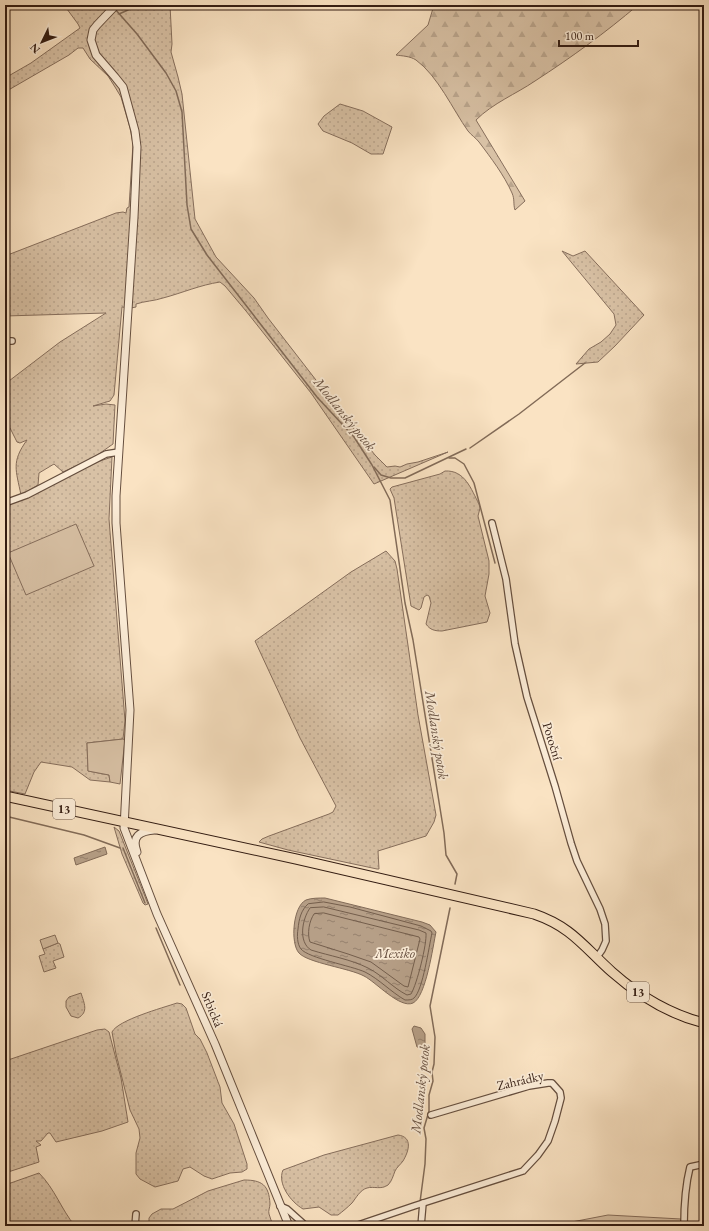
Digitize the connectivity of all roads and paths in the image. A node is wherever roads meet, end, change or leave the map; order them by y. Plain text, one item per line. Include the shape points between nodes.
1 (114, 7) edge
2 (5, 341) edge
3 (12, 341) dead end
4 (119, 452) junction
5 (5, 503) edge
6 (492, 523) dead end
7 (5, 796) edge
8 (123, 822) junction
9 (162, 830) junction
10 (140, 872) junction
11 (597, 957) junction
12 (704, 1023) edge
13 (432, 1115) dead end
14 (704, 1164) edge
15 (423, 1203) junction
16 (280, 1206) junction
17 (136, 1214) dead end
18 (135, 1226) edge
19 (289, 1226) edge
20 (306, 1226) edge
21 (355, 1226) edge
22 (422, 1226) edge
23 (684, 1226) edge

1 - 4 street, Srbická via 93,30 92,44 96,55 123,87 137,147
2 - 3 street
4 - 5 street via 106,454
4 - 8 street, Srbická via 116,523 130,710
6 - 11 street, Potoční via 506,578 515,644 527,697 577,861 605,924 606,941
7 - 8 main road, 13
8 - 9 main road, 13
8 - 10 street, Srbická
9 - 10 street via 144,832 135,840
9 - 11 main road, 13 via 528,912 559,924
10 - 16 street, Srbická via 215,1044
11 - 12 main road, 13 via 648,998 673,1013
13 - 15 street, Zahrádky via 542,1084 552,1084 560,1092 561,1098 548,1141 523,1171
14 - 23 street via 690,1168 684,1202
15 - 21 street, Zahrádky
15 - 22 street
16 - 19 street, Srbická
16 - 20 street
17 - 18 street

